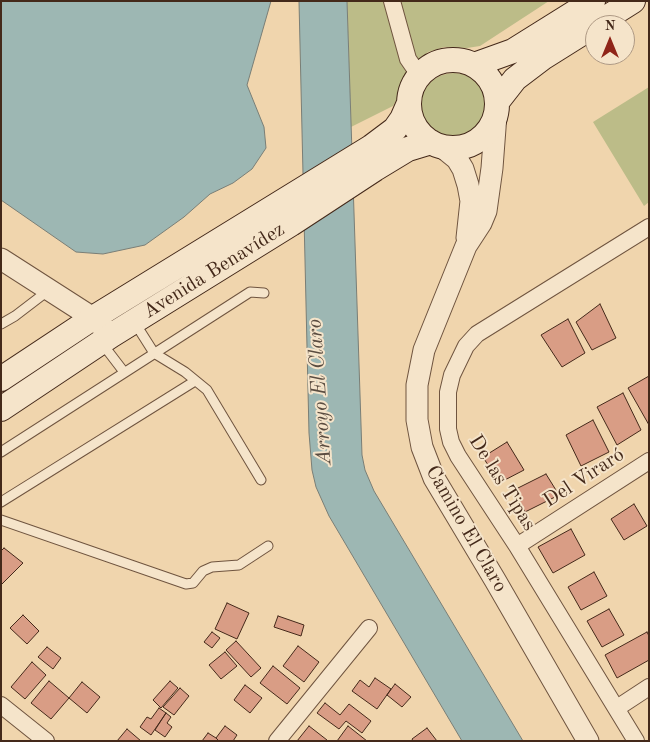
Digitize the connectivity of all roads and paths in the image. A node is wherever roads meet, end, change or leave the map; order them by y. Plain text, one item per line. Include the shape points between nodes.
1 (392, 1) edge
2 (593, 1) edge
3 (633, 1) edge
4 (611, 15) edge
5 (585, 31) edge
6 (474, 65) junction
7 (419, 75) junction
8 (409, 103) junction
9 (497, 108) junction
10 (436, 144) junction
11 (373, 158) junction
12 (649, 226) edge
13 (466, 246) junction
14 (1, 259) edge
15 (49, 290) junction
16 (264, 293) dead end
17 (93, 318) junction
18 (134, 321) junction
19 (1, 324) edge
20 (106, 338) junction
21 (154, 353) junction
22 (124, 372) junction
23 (1, 379) edge
24 (195, 381) junction
25 (1, 409) edge
26 (1, 452) edge
27 (649, 461) edge
28 (261, 480) dead end
29 (1, 502) edge
30 (1, 520) edge
31 (268, 546) dead end
32 (517, 546) junction
33 (370, 628) dead end
34 (649, 687) edge
35 (1, 704) edge
36 (617, 708) junction
37 (46, 741) edge
38 (277, 741) edge
39 (588, 741) edge
40 (636, 741) edge

1 - 7 street via 408,59
2 - 6 main road via 513,51
3 - 4 main road
5 - 9 main road via 515,79
6 - 7 main road via 460,60 445,60
6 - 9 main road via 486,74 494,87
7 - 8 main road
8 - 10 main road via 411,119 419,132
8 - 11 main road, Avenida Benavídez via 395,130
9 - 10 main road via 490,128 481,138 455,148
9 - 13 street, Camino El Claro via 486,211
10 - 11 main road, Avenida Benavídez
10 - 13 street, Camino El Claro via 457,159 468,184 470,201
11 - 17 main road, Avenida Benavídez via 291,197
11 - 18 main road, Avenida Benavídez via 291,224
12 - 32 street, De las Tipas via 476,334 466,346 452,375 448,392 451,442
13 - 39 street, Camino El Claro via 430,333 419,369 416,403 422,447 434,478
14 - 15 street
15 - 17 street
15 - 19 lane
16 - 21 lane via 250,292
17 - 20 street
17 - 23 main road, Avenida Benavídez
18 - 20 main road, Avenida Benavídez
18 - 21 lane
20 - 22 lane
20 - 25 main road, Avenida Benavídez
21 - 22 lane
21 - 24 lane
22 - 26 lane
24 - 28 lane via 207,390
24 - 29 lane
27 - 32 street, Del Viraró
30 - 31 lane via 186,584 212,567 239,565
32 - 36 street, De las Tipas
33 - 38 street
34 - 36 street
35 - 37 street
36 - 40 street, De las Tipas

